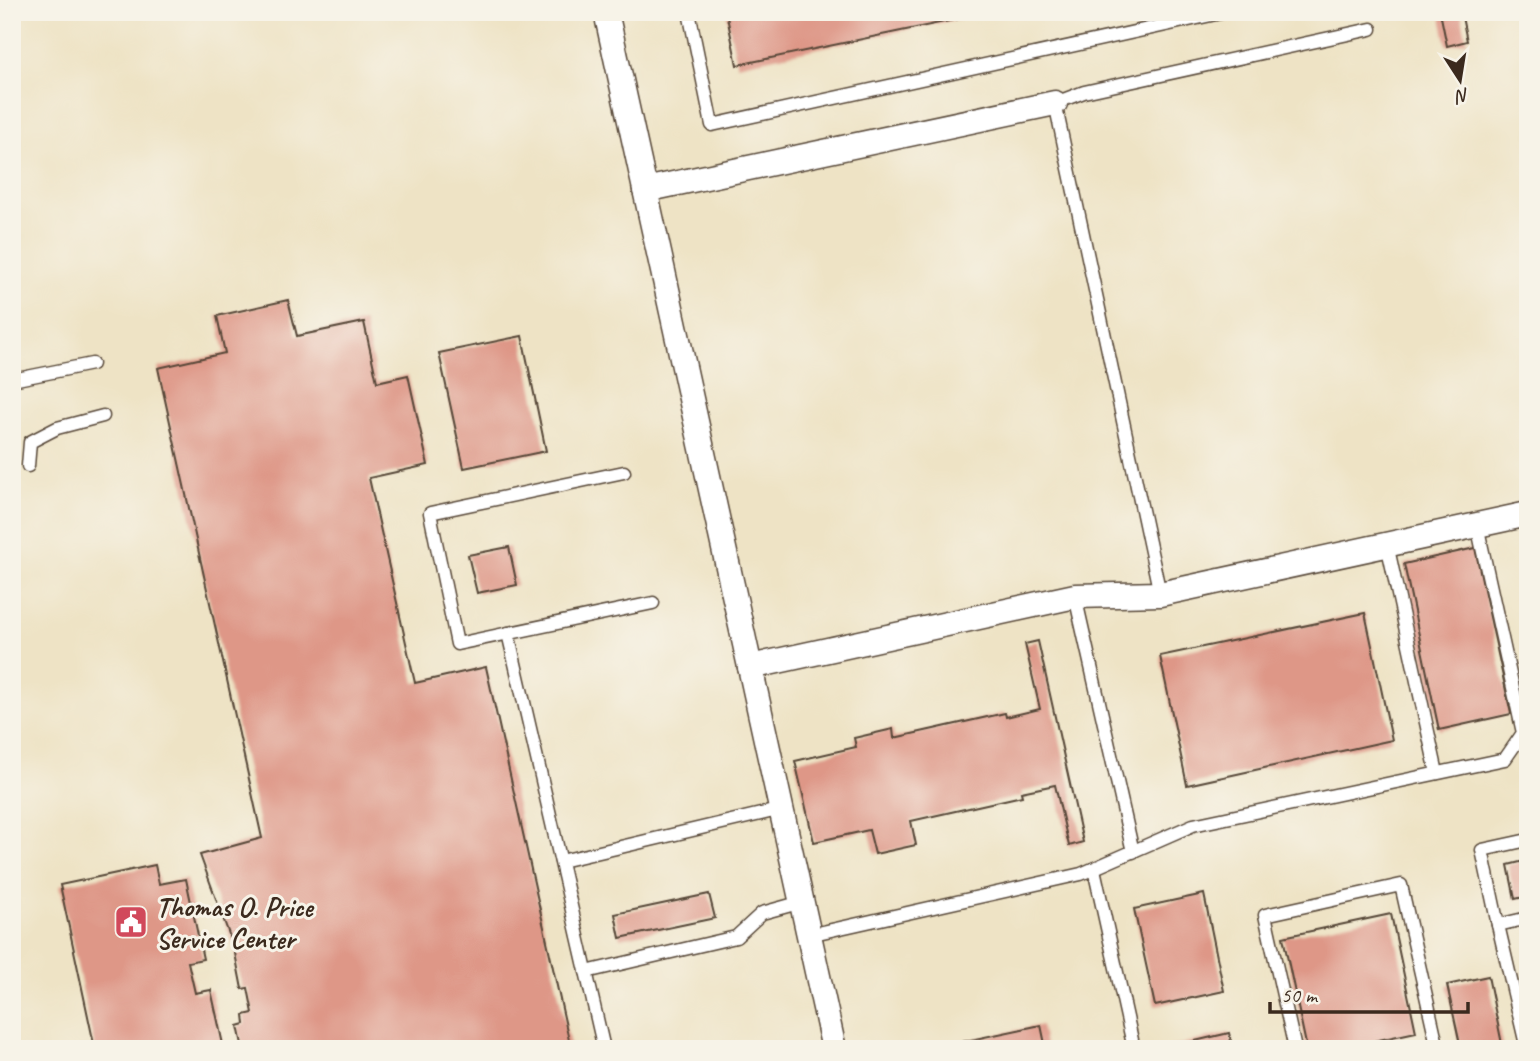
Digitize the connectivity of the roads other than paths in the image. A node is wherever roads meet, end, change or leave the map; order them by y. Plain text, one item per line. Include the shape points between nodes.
1 (606, 12) edge
2 (689, 12) edge
3 (1225, 12) edge
4 (1184, 17) edge
5 (1371, 29) dead end
6 (1055, 103) junction
7 (645, 190) junction
8 (92, 364) dead end
9 (12, 380) edge
10 (103, 416) dead end
11 (28, 466) dead end
12 (624, 472) dead end
13 (1528, 514) edge
14 (1477, 525) junction
15 (1387, 544) junction
16 (1160, 594) junction
17 (1074, 596) junction
18 (653, 603) dead end
19 (508, 633) junction
20 (750, 667) junction
21 (1437, 773) junction
22 (782, 809) junction
23 (1528, 840) edge
24 (1133, 852) junction
25 (561, 861) junction
26 (1094, 869) junction
27 (802, 902) junction
28 (1528, 918) edge
29 (1498, 925) junction
30 (809, 935) junction
31 (586, 972) junction
32 (604, 1049) edge
33 (834, 1049) edge
34 (1134, 1049) edge
35 (1295, 1049) edge
36 (1438, 1049) edge
37 (1527, 1049) edge

1 - 7 street
2 - 4 lane via 712,125
3 - 4 lane
5 - 6 lane via 1084,92
6 - 7 street
6 - 16 lane
7 - 20 street
8 - 9 lane
10 - 11 lane via 57,428 30,442
12 - 19 lane via 430,513 457,644
13 - 14 street
14 - 15 street
14 - 21 lane via 1523,733 1506,759
15 - 16 street
15 - 21 lane
16 - 17 street
17 - 20 street
17 - 24 lane
18 - 19 lane
19 - 25 lane
20 - 22 street
21 - 24 lane via 1193,825
22 - 25 lane
22 - 27 street
23 - 29 lane via 1482,850
24 - 26 lane
25 - 31 lane
26 - 30 lane
26 - 34 lane
27 - 30 street
27 - 31 lane via 762,913 736,937
28 - 29 lane
29 - 37 lane
30 - 33 street
31 - 32 lane
35 - 36 lane via 1265,915 1401,886

